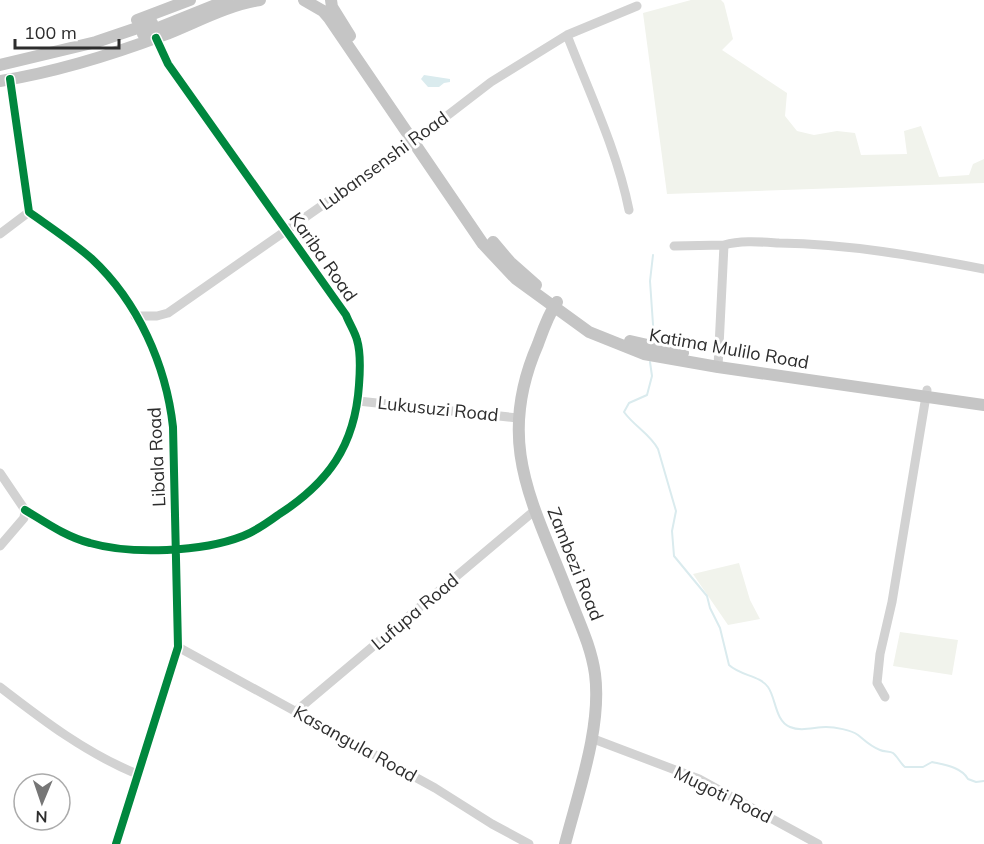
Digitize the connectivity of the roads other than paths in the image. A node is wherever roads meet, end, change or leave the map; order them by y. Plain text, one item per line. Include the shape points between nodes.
1 (190, 0) edge
2 (210, 0) edge
3 (228, 0) edge
4 (260, 0) edge
5 (304, 0) edge
6 (330, 0) edge
7 (337, 0) edge
8 (637, 6) dead end
9 (337, 15) junction
10 (567, 35) junction
11 (156, 38) junction
12 (0, 57) edge
13 (0, 65) edge
14 (3, 78) edge
15 (416, 140) junction
16 (629, 210) dead end
17 (29, 213) junction
18 (287, 230) junction
19 (0, 234) edge
20 (724, 245) junction
21 (674, 246) dead end
22 (984, 269) edge
23 (555, 304) junction
24 (135, 316) junction
25 (718, 364) junction
26 (926, 394) junction
27 (984, 398) edge
28 (358, 400) junction
29 (984, 405) edge
30 (518, 418) junction
31 (0, 473) edge
32 (25, 510) junction
33 (534, 510) junction
34 (0, 546) edge
35 (175, 549) junction
36 (178, 647) junction
37 (0, 687) edge
38 (885, 697) dead end
39 (296, 712) junction
40 (591, 738) junction
41 (137, 774) junction
42 (116, 844) edge
43 (529, 844) edge
44 (566, 844) edge
45 (818, 844) edge

1 - 12 main road via 94,34
2 - 13 main road via 96,42
3 - 14 main road via 153,31
4 - 11 main road
5 - 15 main road, Katima Mulilo Road via 329,18
6 - 9 main road, Katima Mulilo Road
7 - 9 main road
8 - 10 street, Lubansenshi Road
9 - 15 main road, Katima Mulilo Road
10 - 15 street, Lubansenshi Road via 491,82
10 - 16 street
11 - 14 main road via 100,57
11 - 18 street, Kariba Road via 168,64
14 - 17 street
15 - 18 street, Lubansenshi Road
15 - 23 main road, Katima Mulilo Road via 483,244 516,279
17 - 19 street
17 - 24 street, Libala Road via 92,259
18 - 24 street, Lubansenshi Road via 168,313
18 - 28 street, Kariba Road via 346,315 358,340
20 - 21 street
20 - 22 street via 823,244
20 - 25 street
23 - 25 main road, Katima Mulilo Road via 589,332 644,354
23 - 30 main road, Zambezi Road via 526,375
24 - 35 street, Libala Road via 162,372 170,401
25 - 26 main road, Katima Mulilo Road
26 - 27 main road, Katima Mulilo Road
26 - 29 main road, Katima Mulilo Road
26 - 38 street via 880,654 877,683
28 - 30 street, Lukusuzi Road
28 - 35 street, Kariba Road via 350,435 339,458 301,500 255,531 206,546
30 - 33 main road, Zambezi Road via 522,468
31 - 32 street
32 - 34 street via 24,518
32 - 35 street, Kariba Road via 60,531 91,543
33 - 39 street, Lufupa Road
33 - 40 main road, Zambezi Road via 592,658 596,693
35 - 36 street, Libala Road
36 - 39 street, Kasangula Road
36 - 41 street, Libala Road
37 - 41 street via 64,736
39 - 43 street, Kasangula Road
40 - 44 main road, Zambezi Road
40 - 45 street, Mugoti Road via 699,779
41 - 42 street, Libala Road

